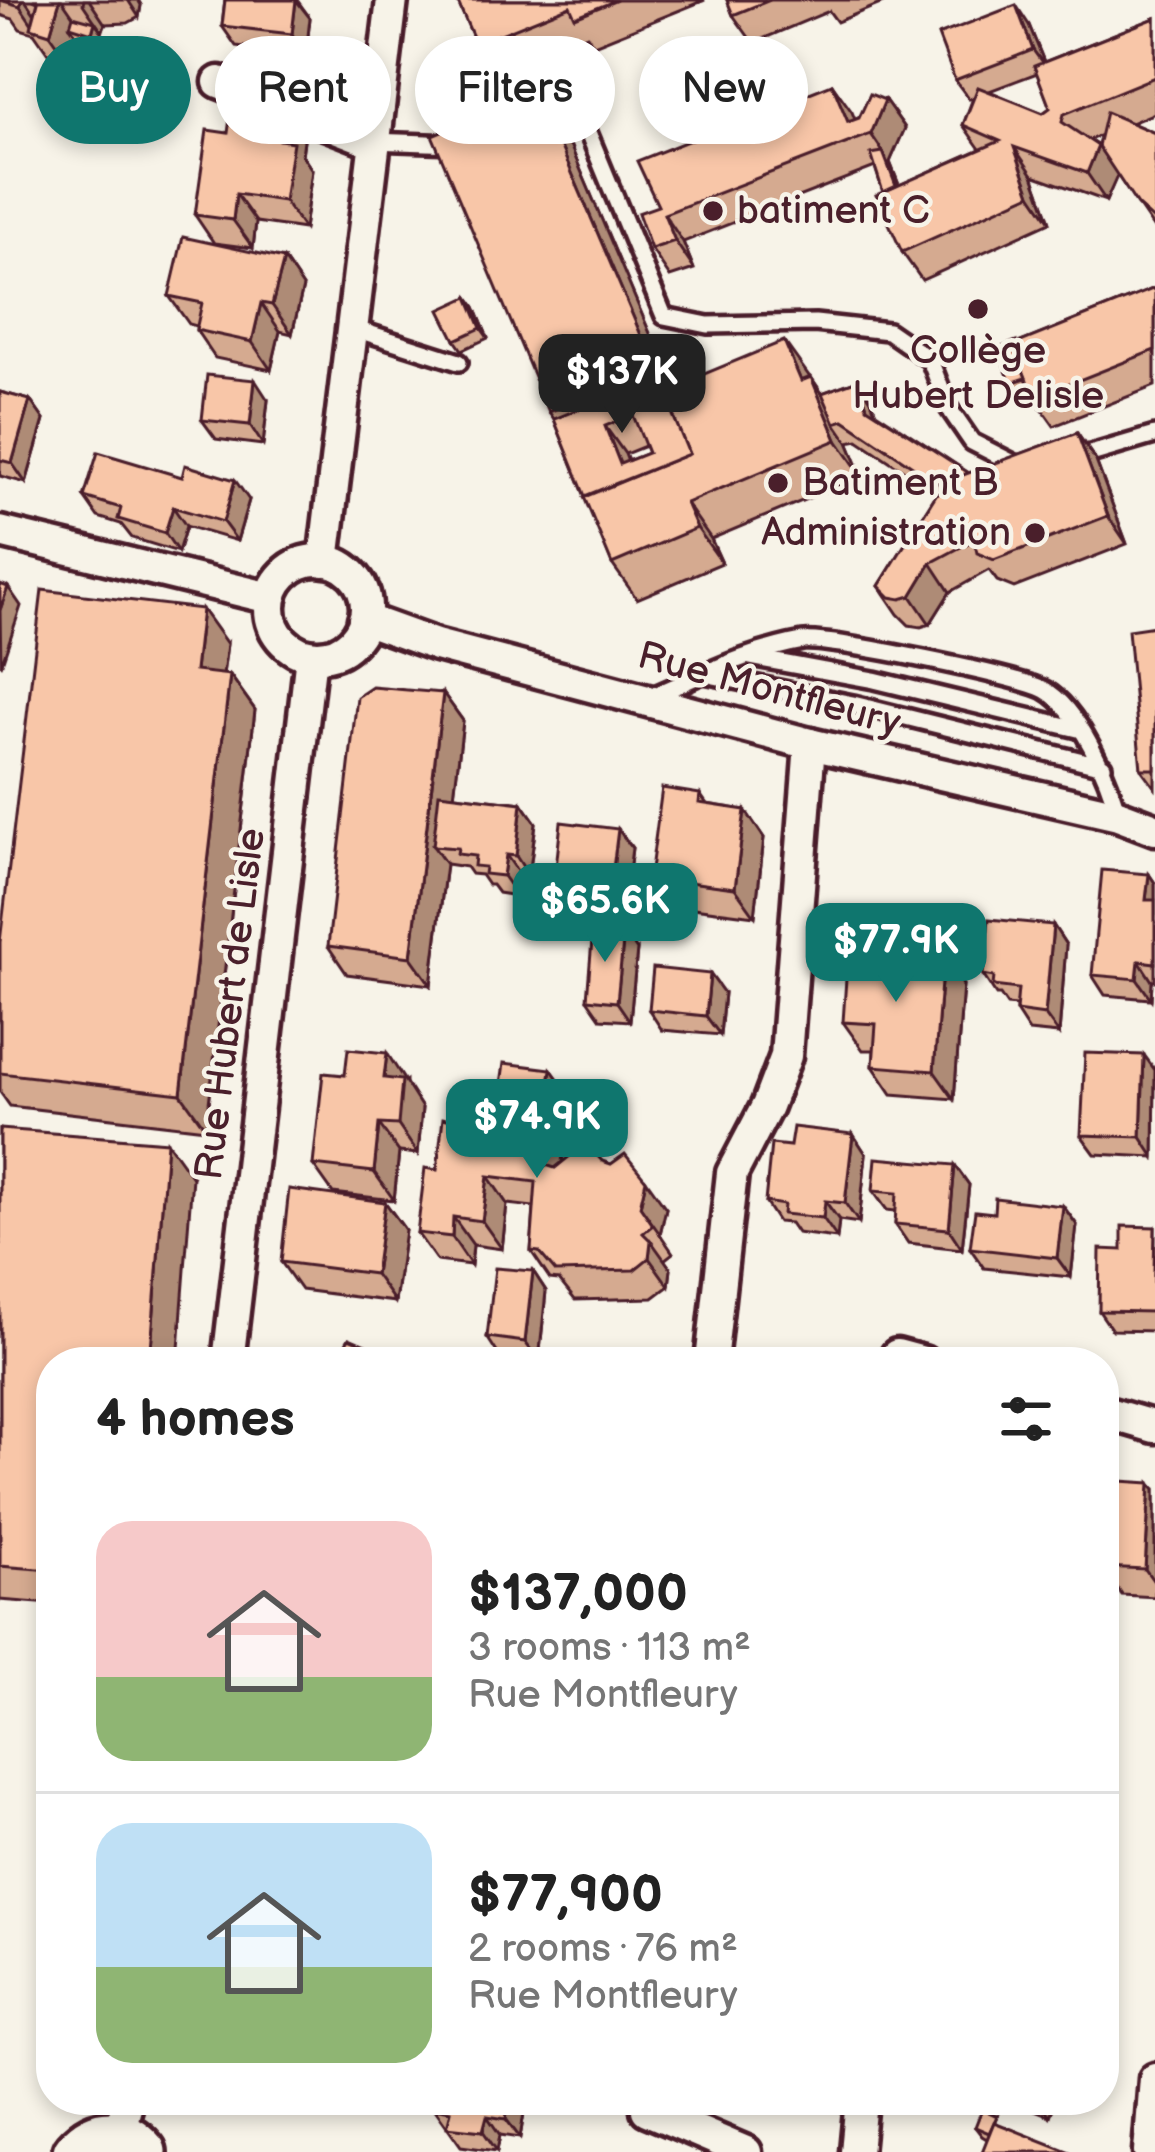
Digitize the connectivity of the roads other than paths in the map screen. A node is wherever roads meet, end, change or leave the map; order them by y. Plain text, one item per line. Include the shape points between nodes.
1 (392, 0) edge
2 (387, 36) edge
3 (391, 143) edge
4 (372, 144) edge
5 (454, 144) edge
6 (594, 144) edge
7 (352, 328) junction
8 (459, 362) dead end
9 (1155, 435) edge
10 (0, 532) edge
11 (324, 561) junction
12 (270, 598) junction
13 (364, 619) junction
14 (311, 656) junction
15 (742, 656) junction
16 (701, 674) junction
17 (648, 698) junction
18 (1081, 730) junction
19 (810, 744) junction
20 (1103, 766) junction
21 (1118, 815) junction
22 (1155, 829) edge
23 (230, 1347) edge
24 (713, 1347) edge
25 (1119, 1416) edge
26 (1155, 1426) edge
27 (1155, 2079) edge
28 (659, 2115) edge
29 (860, 2115) edge
30 (130, 2129) edge
31 (76, 2152) edge
32 (746, 2152) edge
33 (856, 2152) edge
34 (1149, 2152) edge

1 - 2 street
3 - 5 lane
4 - 7 street
6 - 9 lane via 664,316 708,326 815,323 888,332 930,360 973,442 1016,466 1041,467
7 - 8 lane
7 - 11 street
10 - 12 street
11 - 12 street via 290,568
11 - 13 street via 357,580
12 - 14 street via 278,636
13 - 14 street via 345,648
13 - 17 street, Rue Montfleury
14 - 23 street, Rue Hubert de Lisle
15 - 16 lane
15 - 18 lane
15 - 18 lane via 809,639 986,674 1047,691
16 - 17 lane
16 - 20 lane
17 - 19 street, Rue Montfleury
18 - 20 lane
19 - 21 street, Rue Montfleury
19 - 24 street via 785,1056 732,1173
20 - 21 lane
21 - 22 street, Rue Montfleury
25 - 26 street
27 - 34 street
28 - 32 street
29 - 33 street
30 - 31 main road via 94,2136

